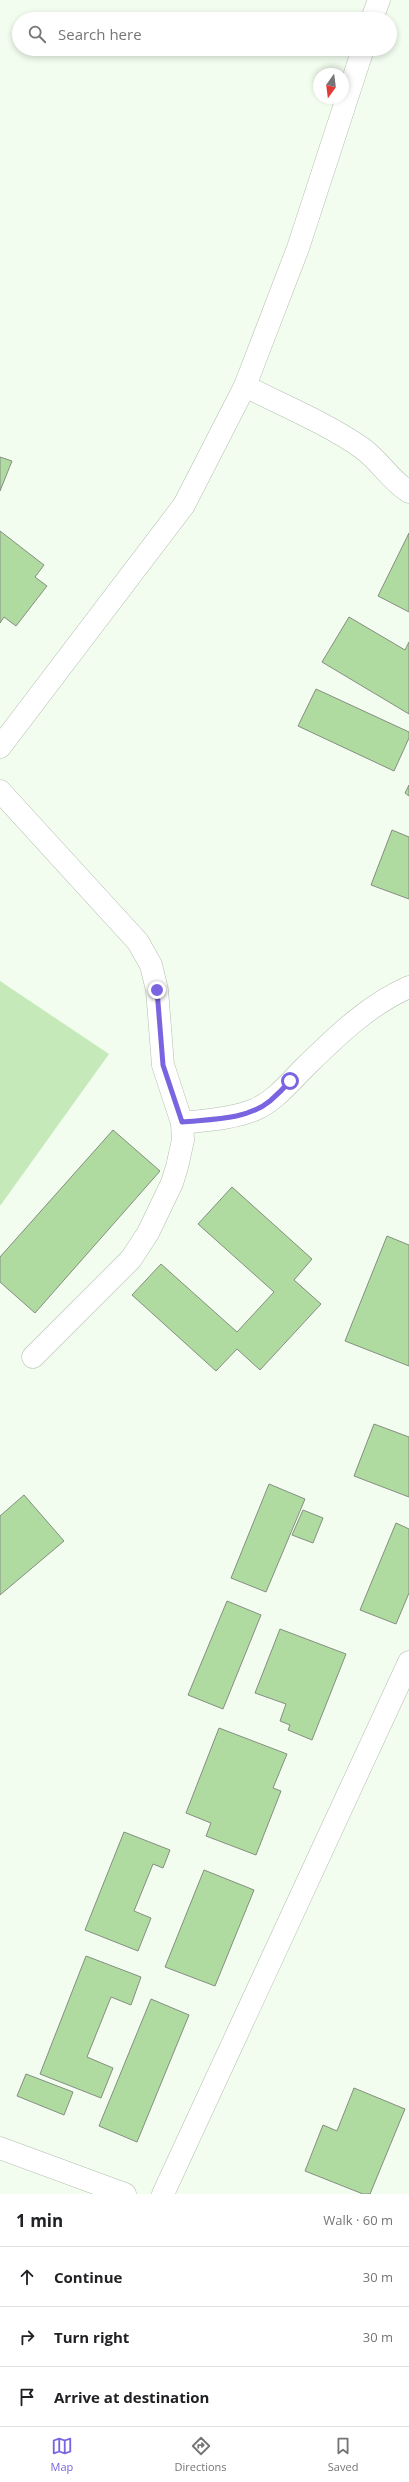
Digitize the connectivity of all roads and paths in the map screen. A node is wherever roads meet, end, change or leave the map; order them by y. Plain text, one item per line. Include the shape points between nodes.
1 (379, 0) edge
2 (375, 12) edge
3 (361, 56) edge
4 (245, 386) junction
5 (409, 492) edge
6 (0, 747) edge
7 (0, 791) edge
8 (409, 987) edge
9 (182, 1122) junction
10 (33, 1357) dead end
11 (409, 1662) edge
12 (0, 2148) edge
13 (125, 2194) edge
14 (163, 2194) edge

1 - 2 street
3 - 4 street via 298,248
4 - 5 street via 348,439 380,464 389,476
4 - 6 street via 184,505
7 - 9 street via 138,942 151,965 157,990 163,1065
8 - 9 street via 370,1009 342,1032 270,1101 255,1110 236,1116
9 - 10 street via 183,1140 177,1167 148,1233 131,1259
11 - 14 street
12 - 13 street

